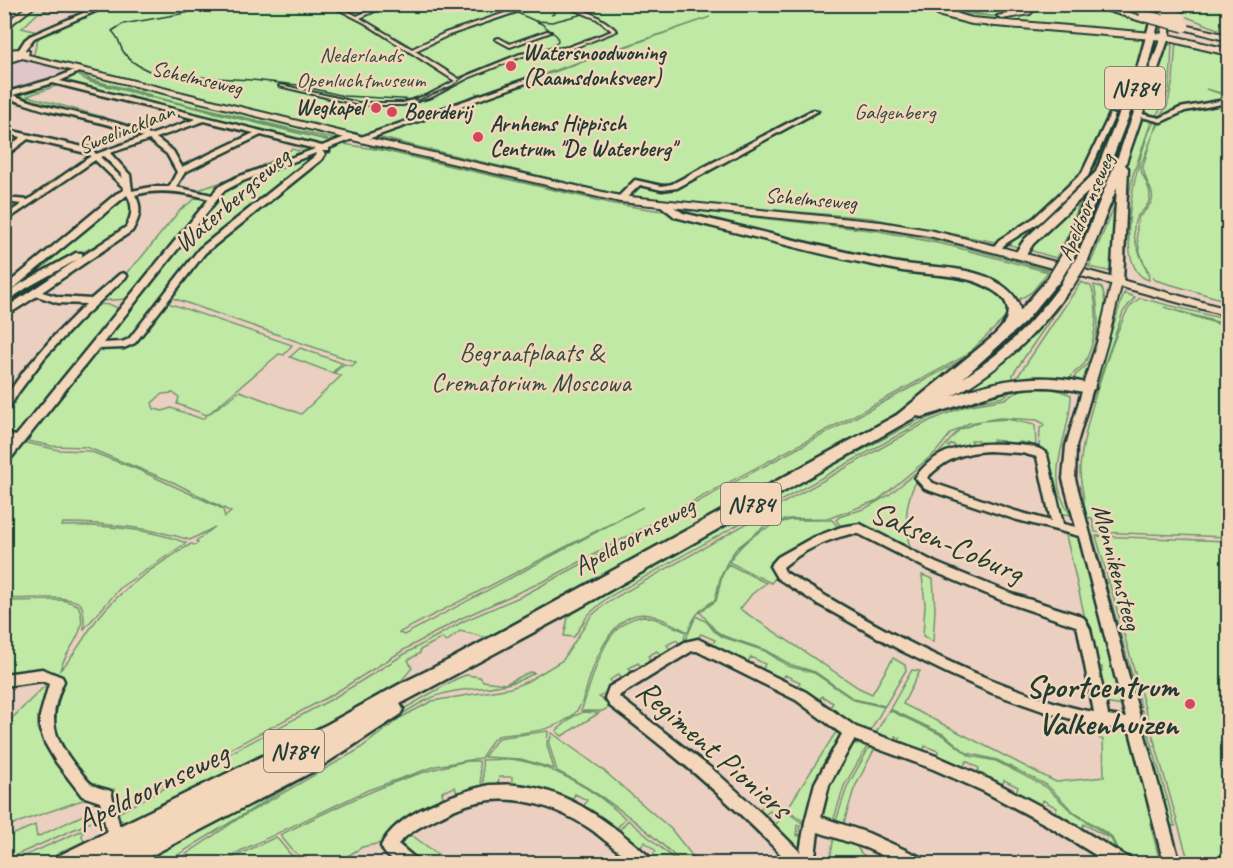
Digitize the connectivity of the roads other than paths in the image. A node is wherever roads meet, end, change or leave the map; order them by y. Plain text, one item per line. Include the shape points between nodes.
1 (35, 4) edge
2 (110, 4) edge
3 (330, 4) edge
4 (388, 4) edge
5 (538, 4) edge
6 (562, 4) edge
7 (926, 4) edge
8 (946, 4) edge
9 (1036, 4) edge
10 (1089, 4) edge
11 (1158, 4) edge
12 (1172, 4) edge
13 (1104, 7) edge
14 (358, 17) junction
15 (1184, 25) junction
16 (4, 28) edge
17 (549, 32) dead end
18 (1165, 37) junction
19 (1151, 38) junction
20 (1228, 38) edge
21 (497, 39) dead end
22 (411, 51) junction
23 (1228, 52) edge
24 (21, 53) junction
25 (6, 55) edge
26 (79, 70) junction
27 (541, 76) dead end
28 (54, 81) junction
29 (459, 81) junction
30 (281, 86) dead end
31 (5, 96) edge
32 (1225, 102) dead end
33 (815, 111) dead end
34 (1112, 115) dead end
35 (1137, 115) junction
36 (205, 118) junction
37 (4, 131) edge
38 (262, 132) junction
39 (27, 136) junction
40 (151, 136) junction
41 (359, 137) junction
42 (323, 150) junction
43 (105, 152) junction
44 (1124, 154) junction
45 (4, 155) edge
46 (96, 156) junction
47 (180, 171) junction
48 (1101, 173) junction
49 (172, 188) junction
50 (128, 190) junction
51 (212, 197) junction
52 (620, 199) junction
53 (4, 200) edge
54 (27, 202) junction
55 (666, 205) junction
56 (4, 220) edge
57 (126, 231) junction
58 (996, 249) junction
59 (1020, 255) junction
60 (123, 276) dead end
61 (1117, 282) junction
62 (8, 290) edge
63 (34, 292) junction
64 (4, 300) edge
65 (92, 302) junction
66 (1228, 313) edge
67 (4, 314) edge
68 (1010, 329) junction
69 (95, 346) junction
70 (1088, 388) junction
71 (931, 400) junction
72 (4, 408) edge
73 (902, 419) junction
74 (4, 437) edge
75 (19, 441) junction
76 (4, 459) edge
77 (1058, 527) junction
78 (1083, 533) junction
79 (4, 680) edge
80 (1103, 722) junction
81 (1135, 726) junction
82 (851, 732) junction
83 (812, 822) junction
84 (118, 857) edge
85 (66, 864) edge
86 (411, 864) edge
87 (647, 864) edge
88 (801, 864) edge
89 (806, 864) edge
90 (920, 864) edge
91 (1125, 864) edge
92 (1172, 864) edge

1 - 16 street
2 - 24 street via 30,38
3 - 14 street
4 - 14 street
5 - 22 street via 444,35
6 - 29 street via 598,18 615,31 569,48 527,54
7 - 19 highway via 948,15 979,22
8 - 9 highway via 972,14 1002,16 1027,12
10 - 13 highway
11 - 15 highway, bridge
11 - 19 main road, Apeldoornseweg / N784
12 - 18 main road, Apeldoornseweg / N784
13 - 15 highway, bridge
14 - 22 street
15 - 20 highway
17 - 21 street via 510,46
18 - 19 highway
18 - 23 highway
18 - 35 main road, Apeldoornseweg / N784
19 - 48 main road, Apeldoornseweg / N784
22 - 29 street
24 - 25 main road
24 - 26 main road, Schelmseweg
26 - 28 street
26 - 41 main road, Schelmseweg
27 - 41 street, Waterbergseweg
28 - 31 street
28 - 36 street
29 - 30 street via 414,102 387,106 347,102
31 - 40 street
32 - 35 street via 1190,108 1161,120
33 - 52 street via 674,186 662,188 638,182
34 - 58 street, Apeldoornseweg via 1085,174 1036,220
35 - 44 main road, Apeldoornseweg / N784
36 - 38 street
36 - 40 street, Sweelincklaan
37 - 39 street
38 - 42 street
38 - 47 street
39 - 45 street
39 - 46 street
40 - 43 street, Sweelincklaan
40 - 47 street via 170,152
41 - 42 street, Waterbergseweg
41 - 52 main road, Schelmseweg
42 - 51 street, Waterbergseweg via 233,181
42 - 69 street, Waterbergseweg via 195,258 130,342
43 - 46 street, Sweelincklaan
43 - 50 street via 124,172
44 - 61 main road, N784
44 - 71 main road, Apeldoornseweg / N784, bridge via 1082,260 1045,314 1008,352 961,386
46 - 50 street
46 - 54 street, Sweelincklaan
47 - 49 street
48 - 59 main road, N784
48 - 68 main road, Apeldoornseweg / N784, bridge via 1068,256 1030,310
49 - 50 street
49 - 51 street
50 - 57 street via 136,210
50 - 62 street
51 - 69 street, Waterbergseweg
52 - 55 main road, Schelmseweg
53 - 54 street
54 - 56 street, Sweelincklaan
55 - 58 main road, Schelmseweg via 881,225
55 - 68 main road via 679,215 884,264 980,279 999,289 1013,304 1016,315
57 - 62 street
57 - 63 street
58 - 59 main road, Schelmseweg
59 - 61 main road, Schelmseweg
60 - 65 street
61 - 66 main road, Schelmseweg
61 - 70 street, Monnikensteeg
62 - 64 street
63 - 65 street via 58,300
63 - 67 street
65 - 72 street via 16,386
68 - 71 main road, Apeldoornseweg / N784
69 - 75 street, Waterbergseweg
70 - 73 main road, N784 via 1054,381 1016,381
70 - 78 street, Monnikensteeg via 1069,461 1069,479
71 - 73 main road, Apeldoornseweg / N784
73 - 84 main road, Apeldoornseweg / N784 via 458,665 324,753 256,780
74 - 75 street
75 - 76 street, Waterbergseweg
77 - 77 street via 962,498 926,485 920,478 937,461 966,448 994,446 1038,452 1042,455
77 - 78 street
78 - 81 street, Monnikensteeg
79 - 84 street via 42,675 57,681 51,694 48,736 87,791 106,796
80 - 80 street, Saksen-Coburg via 1017,695 889,639 781,575 776,566 798,550 850,529 860,529 932,566 1077,621 1084,629
80 - 81 street, Saksen-Coburg
81 - 92 street, Monnikensteeg
82 - 83 street via 822,783
82 - 88 street, Regiment Pioniers via 801,696 698,645 690,646 612,695 615,702 757,816
82 - 91 street via 988,786
83 - 89 street
83 - 90 street
84 - 85 main road, Apeldoornseweg
86 - 87 street via 389,843 405,829 446,805 483,792 511,790 541,796 580,813

